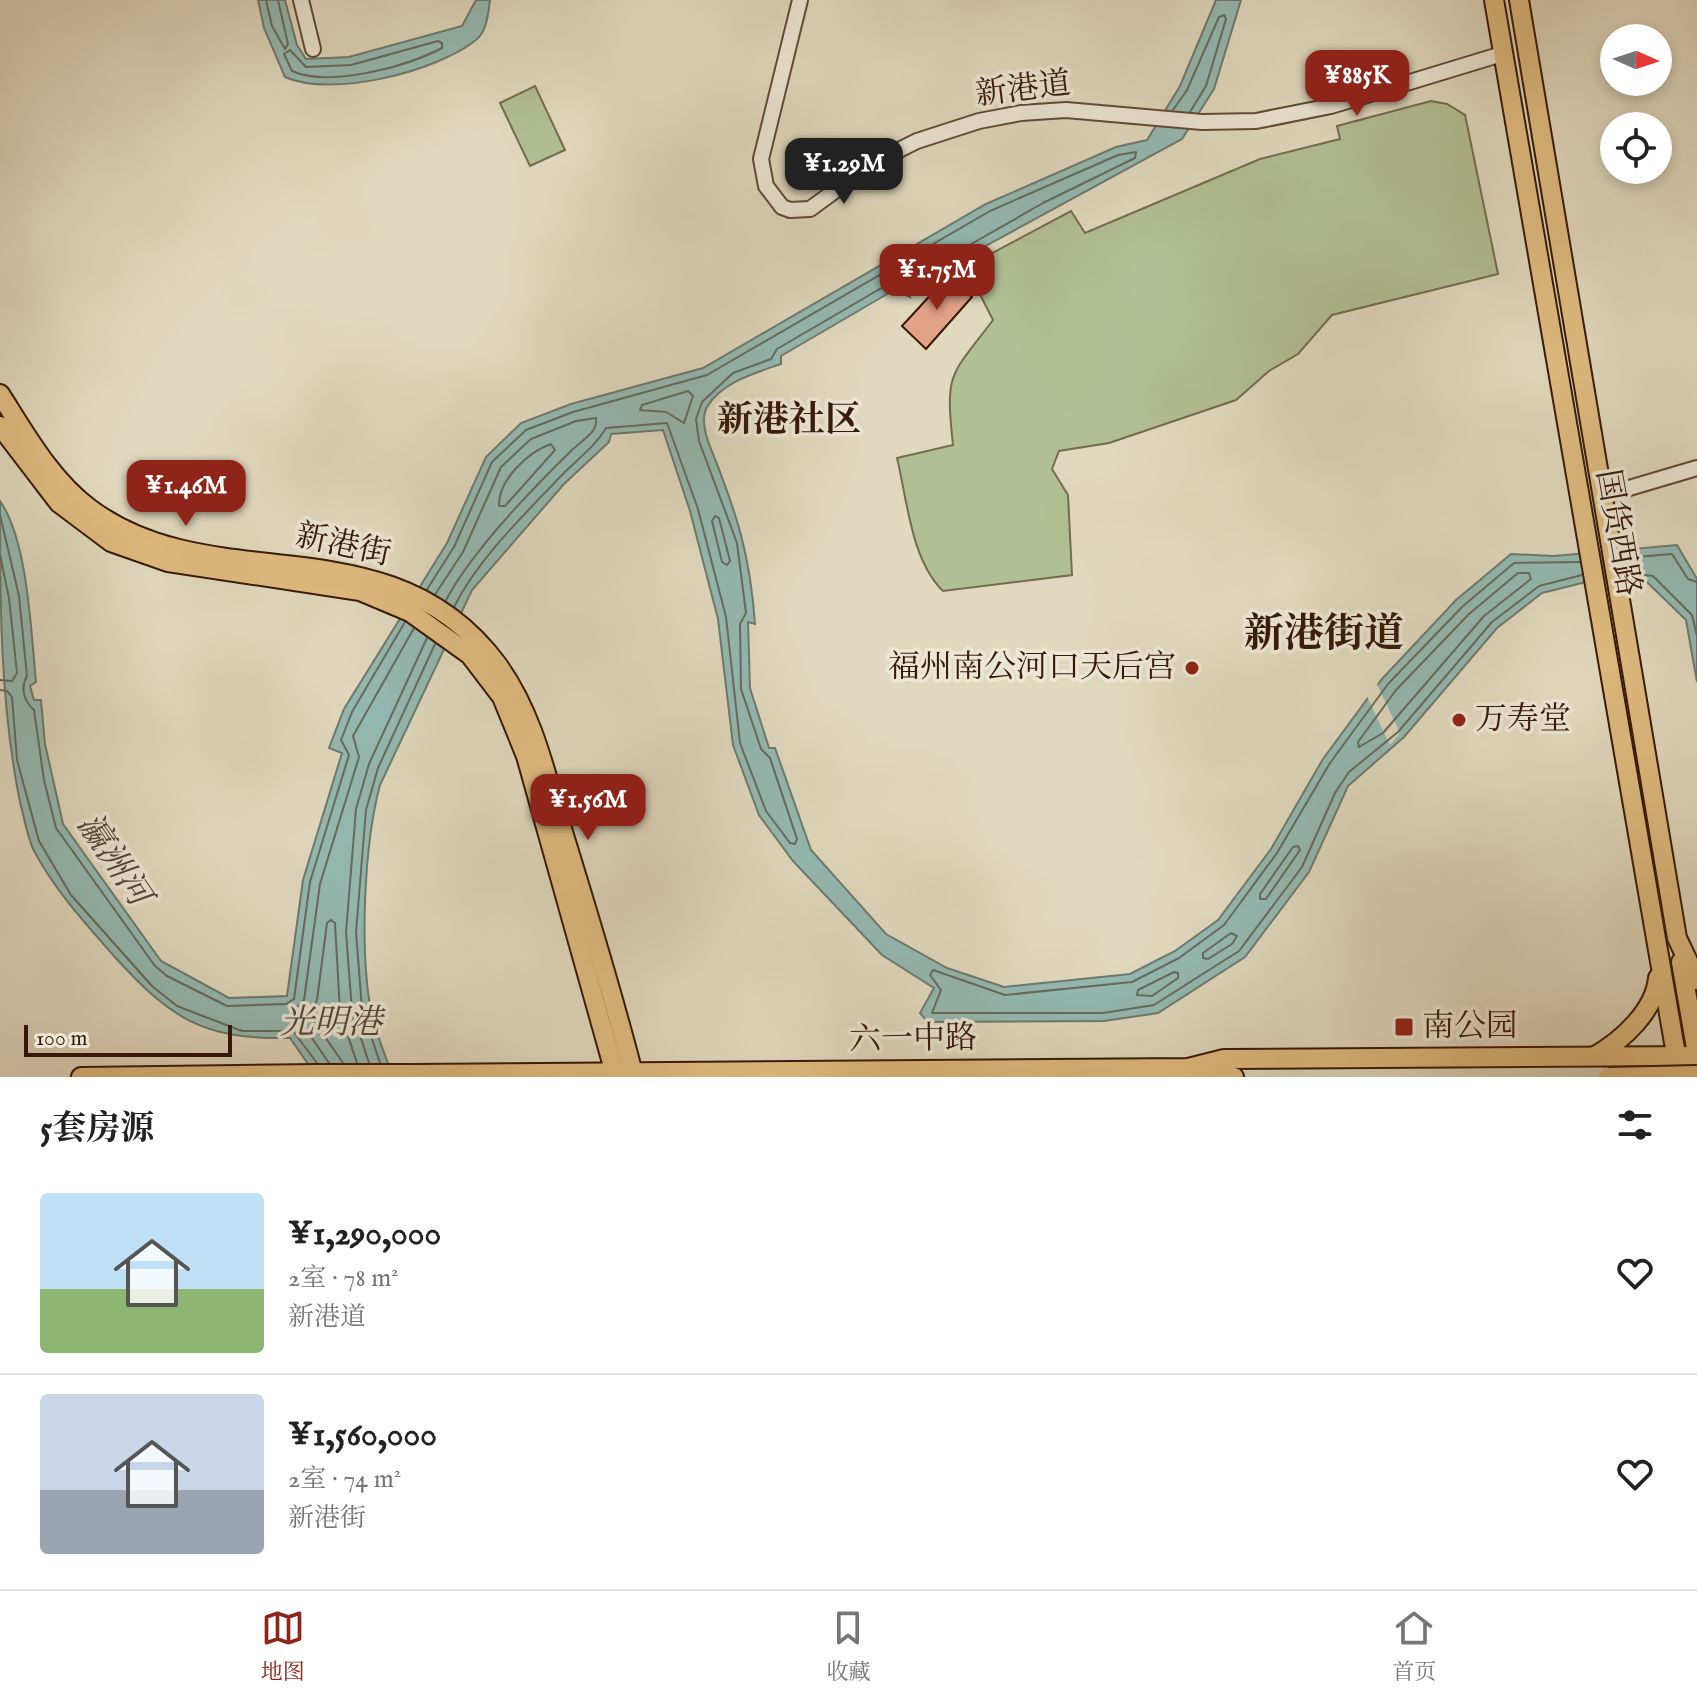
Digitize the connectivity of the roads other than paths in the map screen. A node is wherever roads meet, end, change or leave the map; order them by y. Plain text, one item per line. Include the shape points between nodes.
1 (301, 0) edge
2 (800, 0) edge
3 (1494, 0) edge
4 (1519, 0) edge
5 (313, 49) dead end
6 (1502, 54) junction
7 (0, 394) edge
8 (0, 426) edge
9 (1697, 468) edge
10 (1602, 496) junction
11 (399, 597) junction
12 (1677, 938) junction
13 (1660, 958) junction
14 (1697, 980) edge
15 (1697, 1055) edge
16 (1595, 1056) junction
17 (1677, 1056) junction
18 (1188, 1068) junction
19 (625, 1075) edge
20 (1697, 1075) edge
21 (81, 1077) edge
22 (1234, 1077) edge
23 (1608, 1077) edge
24 (1678, 1077) edge

1 - 5 street
2 - 6 street, 新港道 via 761,159 766,186 790,210 810,209 873,163 967,124 1084,110 1202,122 1256,121 1331,106
3 - 6 main road, 国货西路
4 - 10 main road, 国货西路
6 - 13 main road, 国货西路
7 - 11 main road, 新港街 via 62,482 89,508 128,531 173,547 333,569
8 - 11 main road, 新港街 via 59,503 89,529 124,548 168,562
9 - 10 street
10 - 12 main road, 国货西路
11 - 19 main road via 506,677 533,732
12 - 14 main road
12 - 15 main road, 国货西路
13 - 16 main road via 1656,996 1613,1045
13 - 17 main road, 国货西路
15 - 17 main road, 六一中路
16 - 17 main road, 六一中路
16 - 18 main road, 六一中路 via 1224,1059
17 - 24 main road, 国货西路
18 - 19 main road, 六一中路
18 - 22 main road
19 - 21 main road, 六一中路, bridge
20 - 23 main road, bridge

